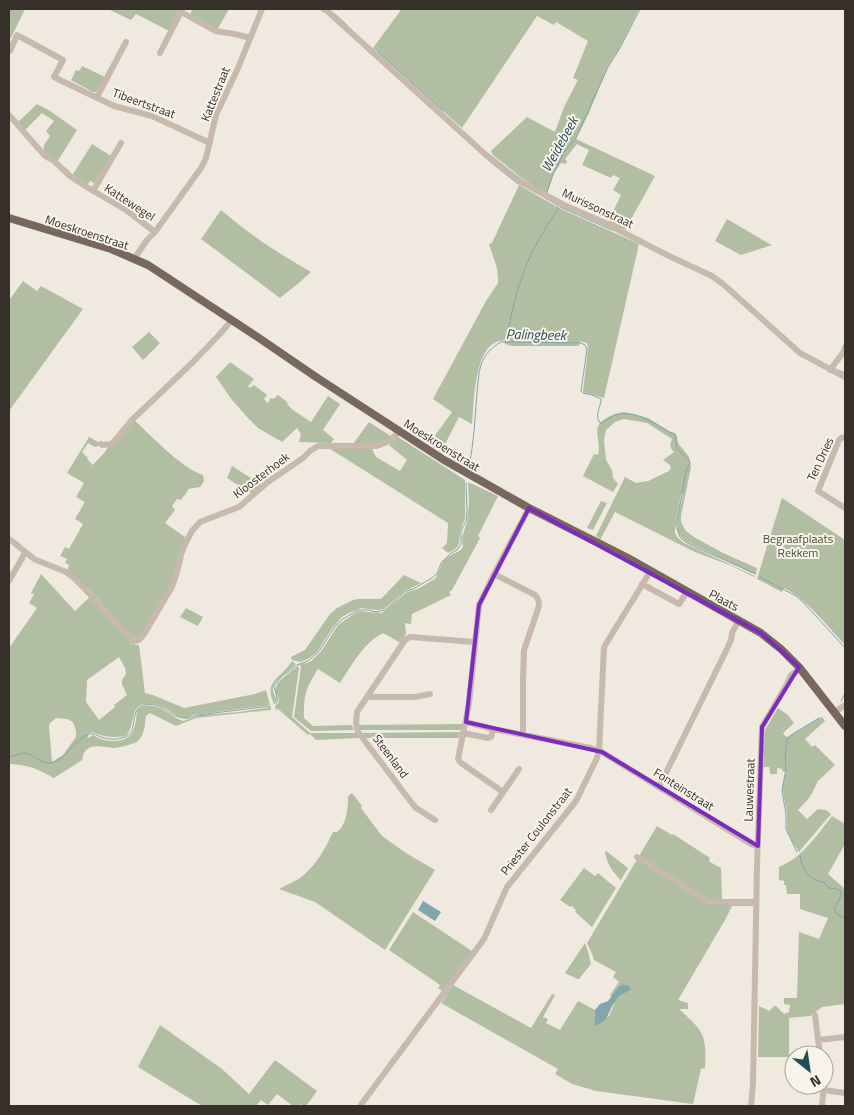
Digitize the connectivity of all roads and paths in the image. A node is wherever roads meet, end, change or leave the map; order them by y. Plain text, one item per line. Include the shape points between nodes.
1 (262, 9) edge
2 (325, 9) edge
3 (183, 11) edge
4 (250, 38) junction
5 (126, 42) dead end
6 (10, 51) edge
7 (160, 54) dead end
8 (97, 97) junction
9 (9, 115) edge
10 (121, 143) dead end
11 (210, 143) junction
12 (93, 191) junction
13 (9, 218) edge
14 (155, 232) junction
15 (134, 259) junction
16 (232, 320) junction
17 (845, 350) edge
18 (830, 370) junction
19 (845, 377) edge
20 (399, 432) junction
21 (845, 437) edge
22 (102, 444) dead end
23 (529, 508) junction
24 (845, 508) edge
25 (9, 540) edge
26 (25, 553) junction
27 (650, 572) junction
28 (494, 574) junction
29 (9, 582) edge
30 (642, 584) junction
31 (687, 592) junction
32 (739, 620) junction
33 (475, 642) junction
34 (799, 668) junction
35 (430, 694) dead end
36 (368, 695) junction
37 (845, 705) edge
38 (835, 712) junction
39 (466, 722) junction
40 (845, 726) edge
41 (493, 729) junction
42 (463, 733) junction
43 (523, 734) junction
44 (598, 751) junction
45 (519, 769) dead end
46 (659, 787) junction
47 (503, 792) junction
48 (491, 810) dead end
49 (435, 820) dead end
50 (758, 846) junction
51 (637, 857) dead end
52 (756, 902) junction
53 (814, 1015) dead end
54 (845, 1037) edge
55 (818, 1040) junction
56 (819, 1045) edge
57 (360, 1106) edge
58 (751, 1106) edge

1 - 4 street, Kattestraat
2 - 18 street, Murissonstraat via 486,155 521,182 712,276 800,353
3 - 4 street via 215,31
3 - 7 street
4 - 11 street, Kattestraat via 216,115
5 - 8 street, Tibeertstraat
6 - 8 street, Tibeertstraat via 17,35 62,60 54,76
8 - 11 street, Tibeertstraat via 114,106 152,116
9 - 12 street, Kattewegel via 45,156
10 - 12 street, Kattewegel
11 - 14 street, Kattestraat via 201,168
12 - 14 street, Kattewegel
13 - 15 main road, Moeskroenstraat
14 - 15 street, Kattestraat
15 - 16 main road, Moeskroenstraat via 160,272
16 - 20 main road, Moeskroenstraat
16 - 22 street via 116,440 106,446
17 - 18 street
18 - 19 street, Murissonstraat
20 - 23 main road, Moeskroenstraat
20 - 26 street, Kloosterhoek via 377,446 314,448 240,507 200,522 185,544 172,587 139,640 133,641 73,577
21 - 24 street, Ten Dries via 839,440 818,491
23 - 27 main road, Moeskroenstraat
23 - 28 street
25 - 26 street, Kloosterhoek
26 - 29 street
27 - 30 street, Priester Coulonstraat
27 - 31 main road, Plaats
28 - 33 street via 479,605
28 - 43 street via 535,595 539,602 524,650
30 - 31 street via 679,604
30 - 44 street, Priester Coulonstraat via 604,647
31 - 32 main road, Plaats
32 - 34 main road via 772,641
32 - 46 street, Plaats
33 - 36 street, Steenland via 410,637
33 - 39 street
34 - 38 main road
34 - 50 street, Lauwestraat via 799,674 786,686 762,727
35 - 36 street via 415,697
36 - 49 street, Steenland via 357,712 358,732 416,808
37 - 38 street
38 - 40 main road
39 - 41 street
39 - 42 street
41 - 42 street via 489,738
41 - 43 street, Fonteinstraat
42 - 47 street via 458,759
43 - 44 street, Fonteinstraat
44 - 46 street, Fonteinstraat
44 - 57 street, Priester Coulonstraat via 576,801 507,887 484,939
45 - 47 street
46 - 50 street, Fonteinstraat
47 - 48 street
50 - 52 street, Lauwestraat
51 - 52 street via 709,902
52 - 58 street, Lauwestraat
53 - 55 street
54 - 55 street
55 - 56 street

